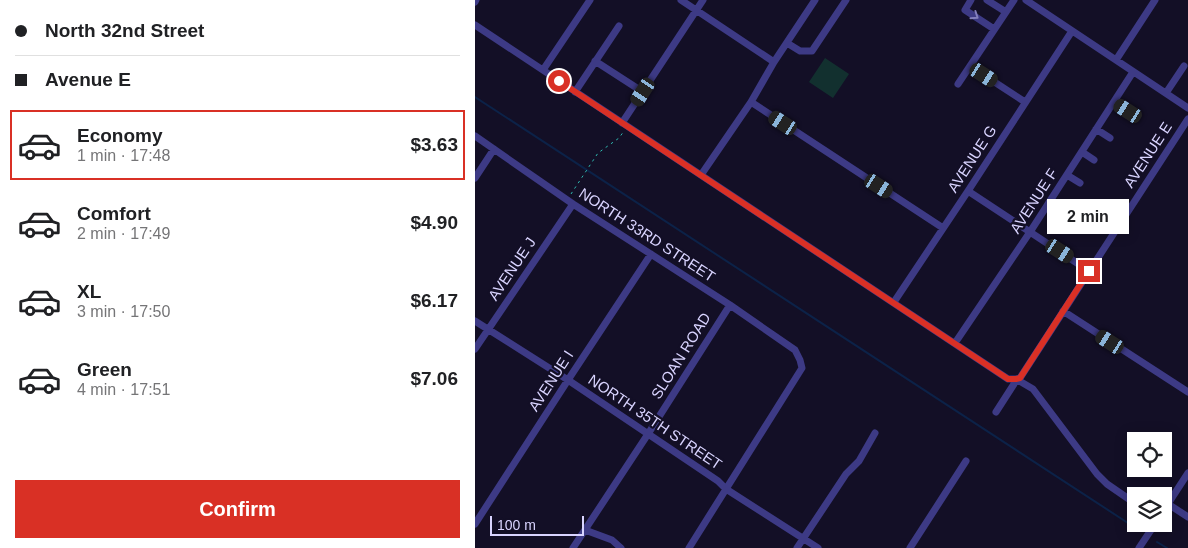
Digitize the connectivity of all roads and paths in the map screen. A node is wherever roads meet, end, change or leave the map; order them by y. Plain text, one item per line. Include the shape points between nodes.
1 (590, 0) edge
2 (681, 0) edge
3 (703, 0) edge
4 (815, 0) edge
5 (846, 0) edge
6 (971, 0) edge
7 (987, 0) edge
8 (1014, 0) edge
9 (1025, 0) edge
10 (1155, 0) edge
11 (1037, 3) edge
12 (697, 10) junction
13 (1006, 12) junction
14 (475, 26) edge
15 (619, 26) dead end
16 (994, 29) junction
17 (1072, 31) junction
18 (787, 43) junction
19 (1115, 60) junction
20 (595, 61) junction
21 (774, 62) junction
22 (970, 66) junction
23 (1184, 66) dead end
24 (543, 70) junction
25 (1133, 72) junction
26 (958, 84) dead end
27 (575, 92) junction
28 (643, 92) junction
29 (1166, 93) junction
30 (751, 102) junction
31 (1025, 102) junction
32 (1114, 102) junction
33 (1188, 108) edge
34 (1128, 111) dead end
35 (1188, 119) edge
36 (625, 124) junction
37 (1096, 129) junction
38 (475, 136) edge
39 (1110, 138) dead end
40 (494, 149) junction
41 (1082, 152) junction
42 (1094, 160) dead end
43 (701, 175) junction
44 (1067, 175) junction
45 (475, 178) edge
46 (1080, 183) dead end
47 (968, 191) junction
48 (570, 202) junction
49 (1049, 202) junction
50 (1062, 210) dead end
51 (943, 228) junction
52 (1030, 232) junction
53 (651, 254) junction
54 (1089, 271) junction
55 (894, 302) junction
56 (730, 305) junction
57 (1063, 311) junction
58 (475, 321) edge
59 (488, 329) junction
60 (955, 343) junction
61 (475, 349) edge
62 (1016, 379) junction
63 (568, 380) junction
64 (1188, 392) edge
65 (996, 412) dead end
66 (648, 434) junction
67 (875, 434) dead end
68 (966, 461) dead end
69 (1188, 473) edge
70 (726, 489) junction
71 (1127, 498) edge
72 (1172, 498) edge
73 (1172, 510) edge
74 (1188, 517) edge
75 (475, 524) edge
76 (585, 530) junction
77 (1149, 533) edge
78 (803, 539) junction
79 (573, 548) edge
80 (621, 548) edge
81 (689, 548) edge
82 (797, 548) edge
83 (818, 548) edge
84 (910, 548) edge
85 (1139, 548) edge

1 - 24 street
2 - 12 street
3 - 12 street
4 - 18 street
5 - 18 street via 812,51 800,51
6 -> 16 street via 965,10
7 - 13 street
8 - 13 street
9 - 11 street
10 - 19 street
11 - 17 street
12 - 21 street
12 - 28 street
13 - 16 street
14 - 24 street
15 - 20 street
16 - 22 street
17 - 19 street
17 - 31 street, AVENUE G
18 - 21 street
19 - 25 street
20 - 27 street
20 - 28 street
21 - 30 street
22 - 26 street
22 - 31 street
23 - 29 street
24 - 27 street
25 - 29 street
25 - 32 street, AVENUE F
27 - 36 street
28 - 36 street
29 - 33 street
30 - 43 street
30 - 51 street
31 - 47 street, AVENUE G
32 - 34 street
32 - 37 street, AVENUE F
35 - 54 street, AVENUE E
36 - 43 street
36 - 48 path via 619,138 593,159
37 - 39 street
37 - 41 street, AVENUE F
38 - 40 street, NORTH 33RD STREET
40 - 45 street
40 - 48 street, NORTH 33RD STREET
41 - 42 street
41 - 44 street, AVENUE F
43 - 55 street
44 - 46 street
44 - 49 street, AVENUE F
47 - 51 street, AVENUE G
47 - 52 street
48 - 53 street, NORTH 33RD STREET
48 - 59 street, AVENUE J
49 - 50 street
49 - 52 street, AVENUE F
51 - 55 street, AVENUE G
52 - 54 street
52 - 60 street, AVENUE F
53 - 56 street, NORTH 33RD STREET
53 - 63 street, AVENUE I
54 - 57 street, AVENUE E
55 - 60 street
56 - 66 street, SLOAN ROAD
56 - 70 street, NORTH 33RD STREET via 795,350 802,368
57 - 62 street, AVENUE E via 1020,378
57 - 64 street
58 - 59 street, NORTH 35TH STREET
59 - 61 street, AVENUE J
59 - 63 street, NORTH 35TH STREET
60 - 62 street via 1008,379
62 - 65 street, AVENUE E
62 - 71 street via 1033,389 1097,474
63 - 66 street, NORTH 35TH STREET
63 - 75 street, AVENUE I
66 - 70 street, NORTH 35TH STREET
66 - 76 street, SLOAN ROAD
67 - 78 street
68 - 84 street
69 - 72 street
70 - 78 street, NORTH 35TH STREET
70 - 81 street
73 - 74 street
76 - 79 street, SLOAN ROAD
76 - 80 street via 612,540
77 - 85 street
78 - 82 street
78 - 83 street, NORTH 35TH STREET

